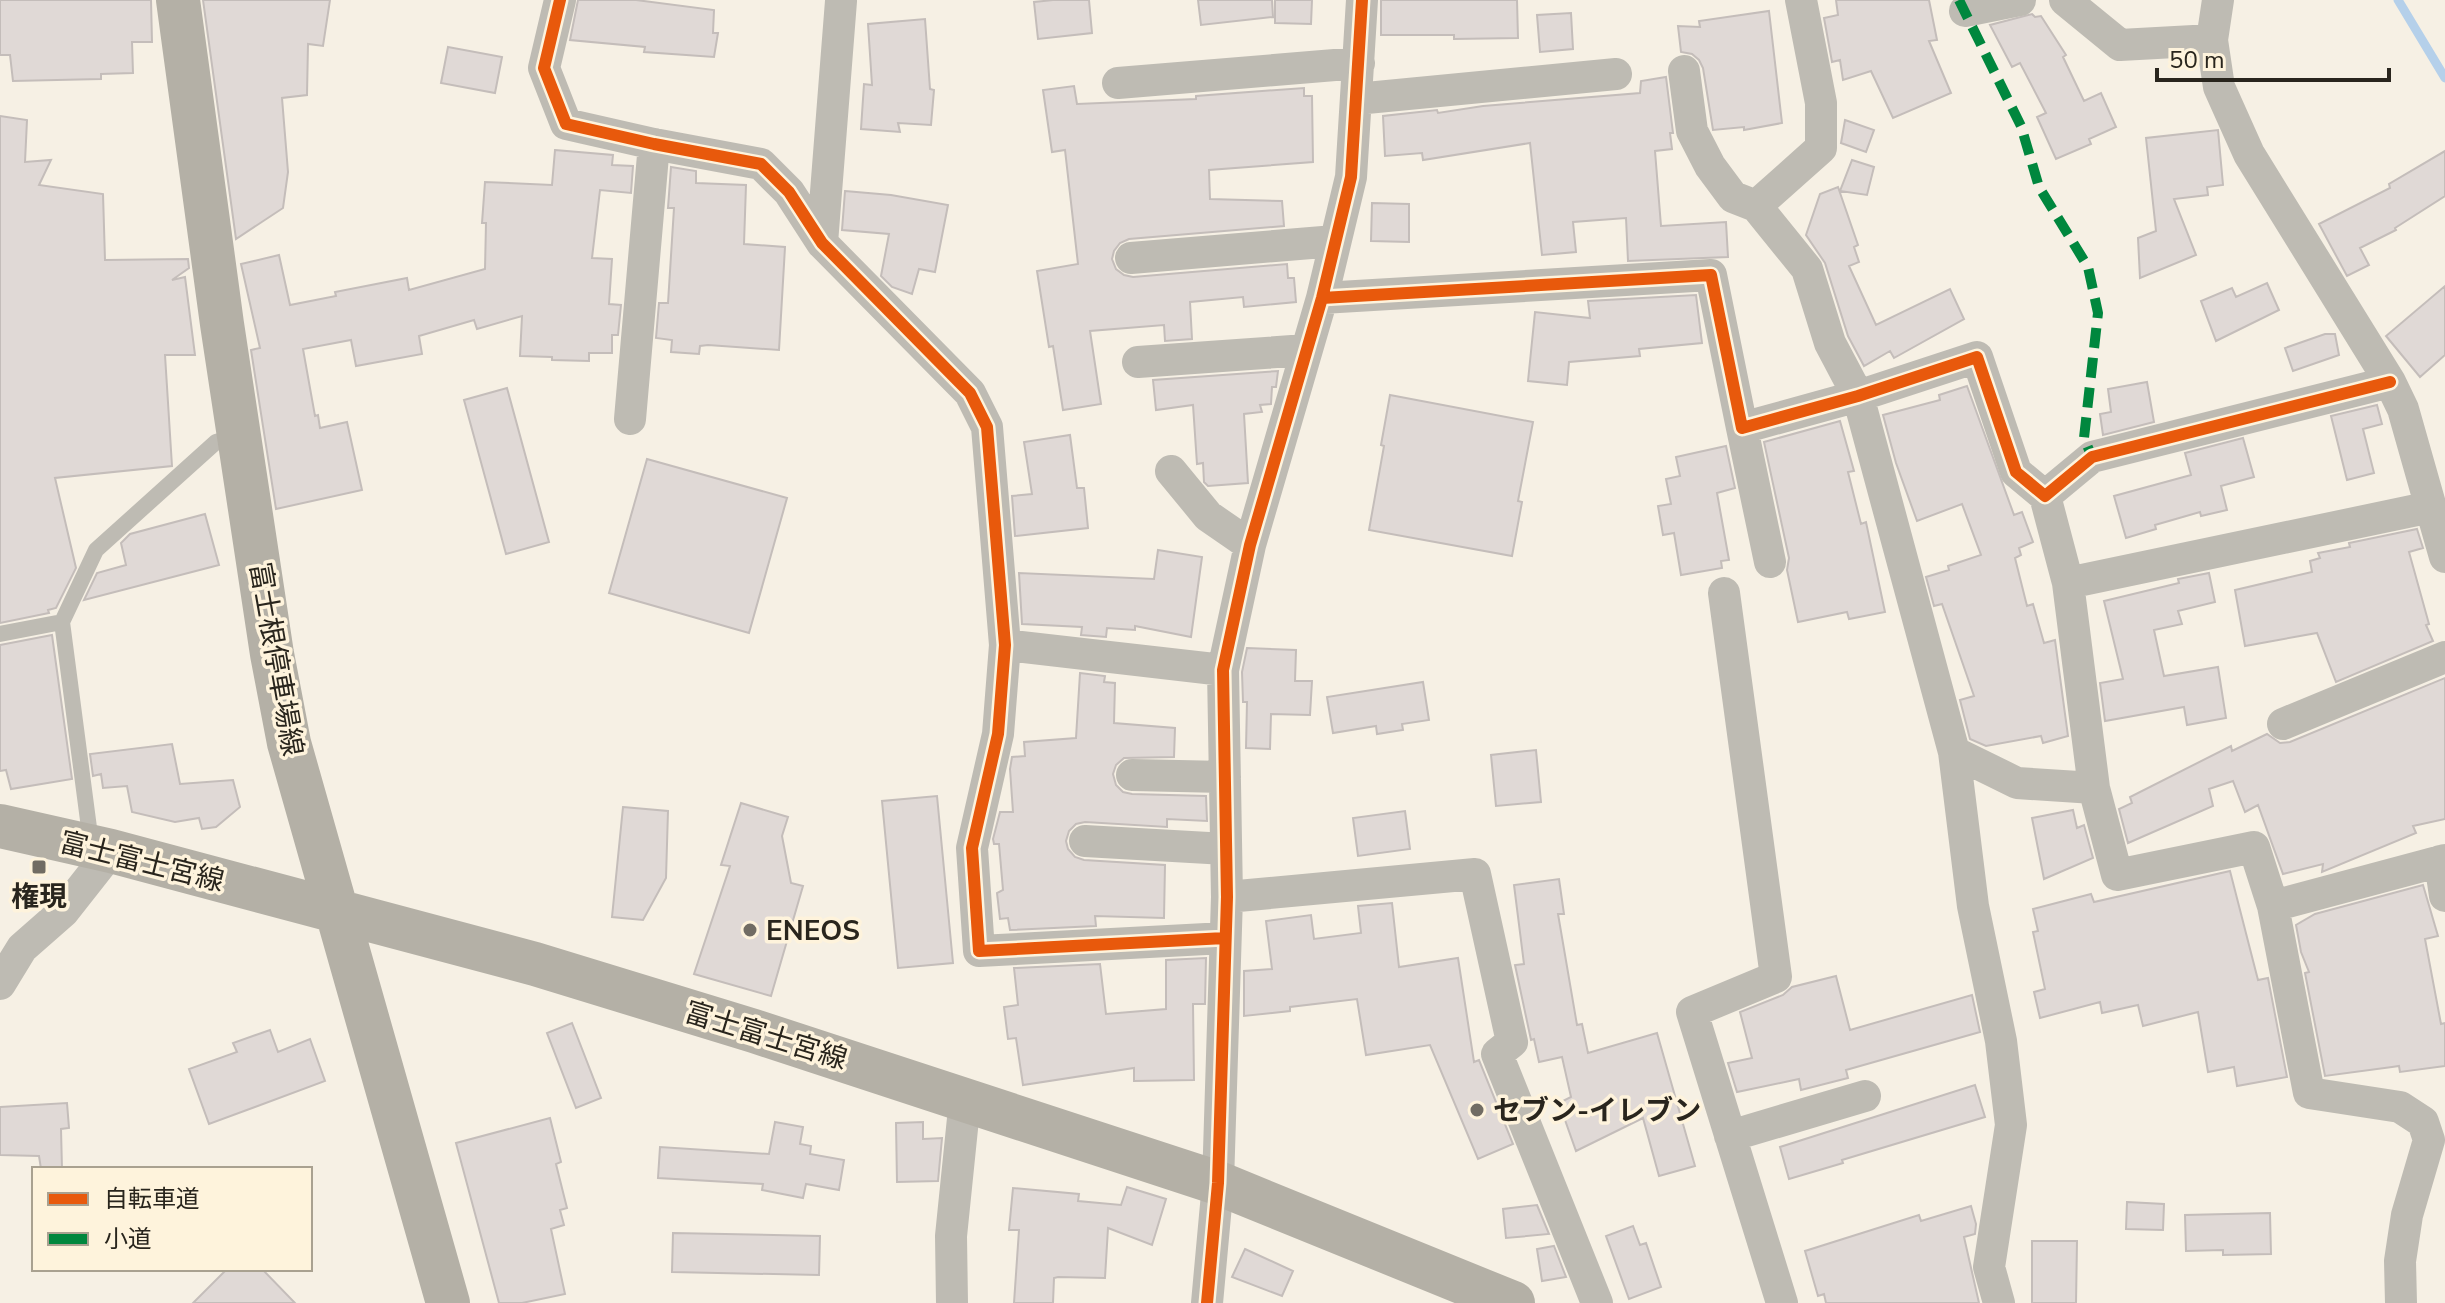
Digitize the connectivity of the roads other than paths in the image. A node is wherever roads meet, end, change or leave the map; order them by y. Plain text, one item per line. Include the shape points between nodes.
1 (178, 0) edge
2 (560, 0) edge
3 (1362, 0) edge
4 (1801, 0) edge
5 (2020, 0) edge
6 (2065, 0) edge
7 (2218, 0) edge
8 (841, 1) edge
9 (1965, 11) dead end
10 (2212, 40) junction
11 (1359, 63) junction
12 (1684, 71) dead end
13 (1616, 74) dead end
14 (1118, 83) dead end
15 (1356, 99) junction
16 (654, 144) junction
17 (1756, 206) junction
18 (1335, 241) junction
19 (822, 243) junction
20 (1131, 258) dead end
21 (1322, 298) junction
22 (1306, 350) junction
23 (1138, 362) dead end
24 (2390, 382) junction
25 (1858, 396) junction
26 (630, 419) dead end
27 (1742, 428) junction
28 (240, 435) junction
29 (1171, 471) dead end
30 (2045, 496) junction
31 (2431, 507) junction
32 (1250, 545) junction
33 (2445, 557) edge
34 (1770, 562) dead end
35 (2068, 583) junction
36 (1724, 593) dead end
37 (62, 622) junction
38 (0, 634) edge
39 (1005, 645) junction
40 (2445, 657) edge
41 (1223, 670) junction
42 (2283, 724) dead end
43 (1954, 752) junction
44 (1132, 775) dead end
45 (1225, 777) junction
46 (2094, 788) junction
47 (0, 826) edge
48 (1085, 841) dead end
49 (101, 849) junction
50 (1226, 849) junction
51 (2442, 861) edge
52 (2445, 896) edge
53 (1227, 897) junction
54 (2273, 906) junction
55 (338, 912) junction
56 (1225, 938) junction
57 (0, 984) edge
58 (1865, 1096) dead end
59 (965, 1099) junction
60 (1730, 1136) junction
61 (1218, 1183) junction
62 (448, 1303) edge
63 (952, 1303) edge
64 (1207, 1303) edge
65 (1513, 1303) edge
66 (1597, 1303) edge
67 (1782, 1303) edge
68 (1999, 1303) edge
69 (2401, 1303) edge

1 - 28 main road, 富士根停車場線
2 - 16 street via 544,68 566,124
3 - 11 street
4 - 17 street via 1821,103 1821,148
5 - 9 street
6 - 10 street via 2120,45
7 - 10 street
8 - 19 street
10 - 24 street via 2219,87 2249,154
11 - 14 street
11 - 15 street
12 - 17 street via 1692,131 1710,166 1733,197
13 - 15 street
15 - 18 street via 1351,177
16 - 19 street via 761,164 789,192
16 - 26 street
17 - 25 street via 1807,269 1830,343
18 - 20 street
18 - 21 street
19 - 39 street via 970,393 987,427
21 - 22 street
21 - 27 street via 1711,275
22 - 23 street
22 - 32 street
24 - 30 street via 2092,457
24 - 31 street
25 - 27 street
25 - 30 street via 1977,357 2016,472
25 - 43 street
27 - 34 street
28 - 37 lane via 216,442 96,550
28 - 55 main road, 富士根停車場線 via 289,743
29 - 32 street via 1208,516
30 - 35 street
31 - 33 street
31 - 35 street
32 - 41 street
35 - 46 street
36 - 60 street via 1776,977 1692,1012
37 - 38 lane
37 - 49 lane
39 - 41 street
39 - 56 street via 998,734 972,848 979,951
40 - 42 street
41 - 45 street
43 - 46 street via 2017,783
43 - 68 street via 1973,906 2001,1041 2011,1125 1989,1267
44 - 45 street
45 - 50 street
46 - 54 street via 2117,875 2254,847
47 - 49 main road, 富士富士宮線
48 - 50 street
49 - 55 main road, 富士富士宮線
49 - 57 street via 63,912 22,948
50 - 53 street
51 - 52 street
51 - 54 street
53 - 56 street
53 - 66 street via 1475,874 1512,1042 1497,1054
54 - 69 street via 2309,1093 2400,1107 2423,1122 2429,1140 2407,1215
55 - 59 main road, 富士富士宮線 via 549,968
55 - 62 main road, 富士根停車場線
56 - 61 street
58 - 60 street
59 - 61 main road, 富士富士宮線
59 - 63 street via 951,1236
60 - 67 street
61 - 64 street
61 - 65 main road, 富士富士宮線

